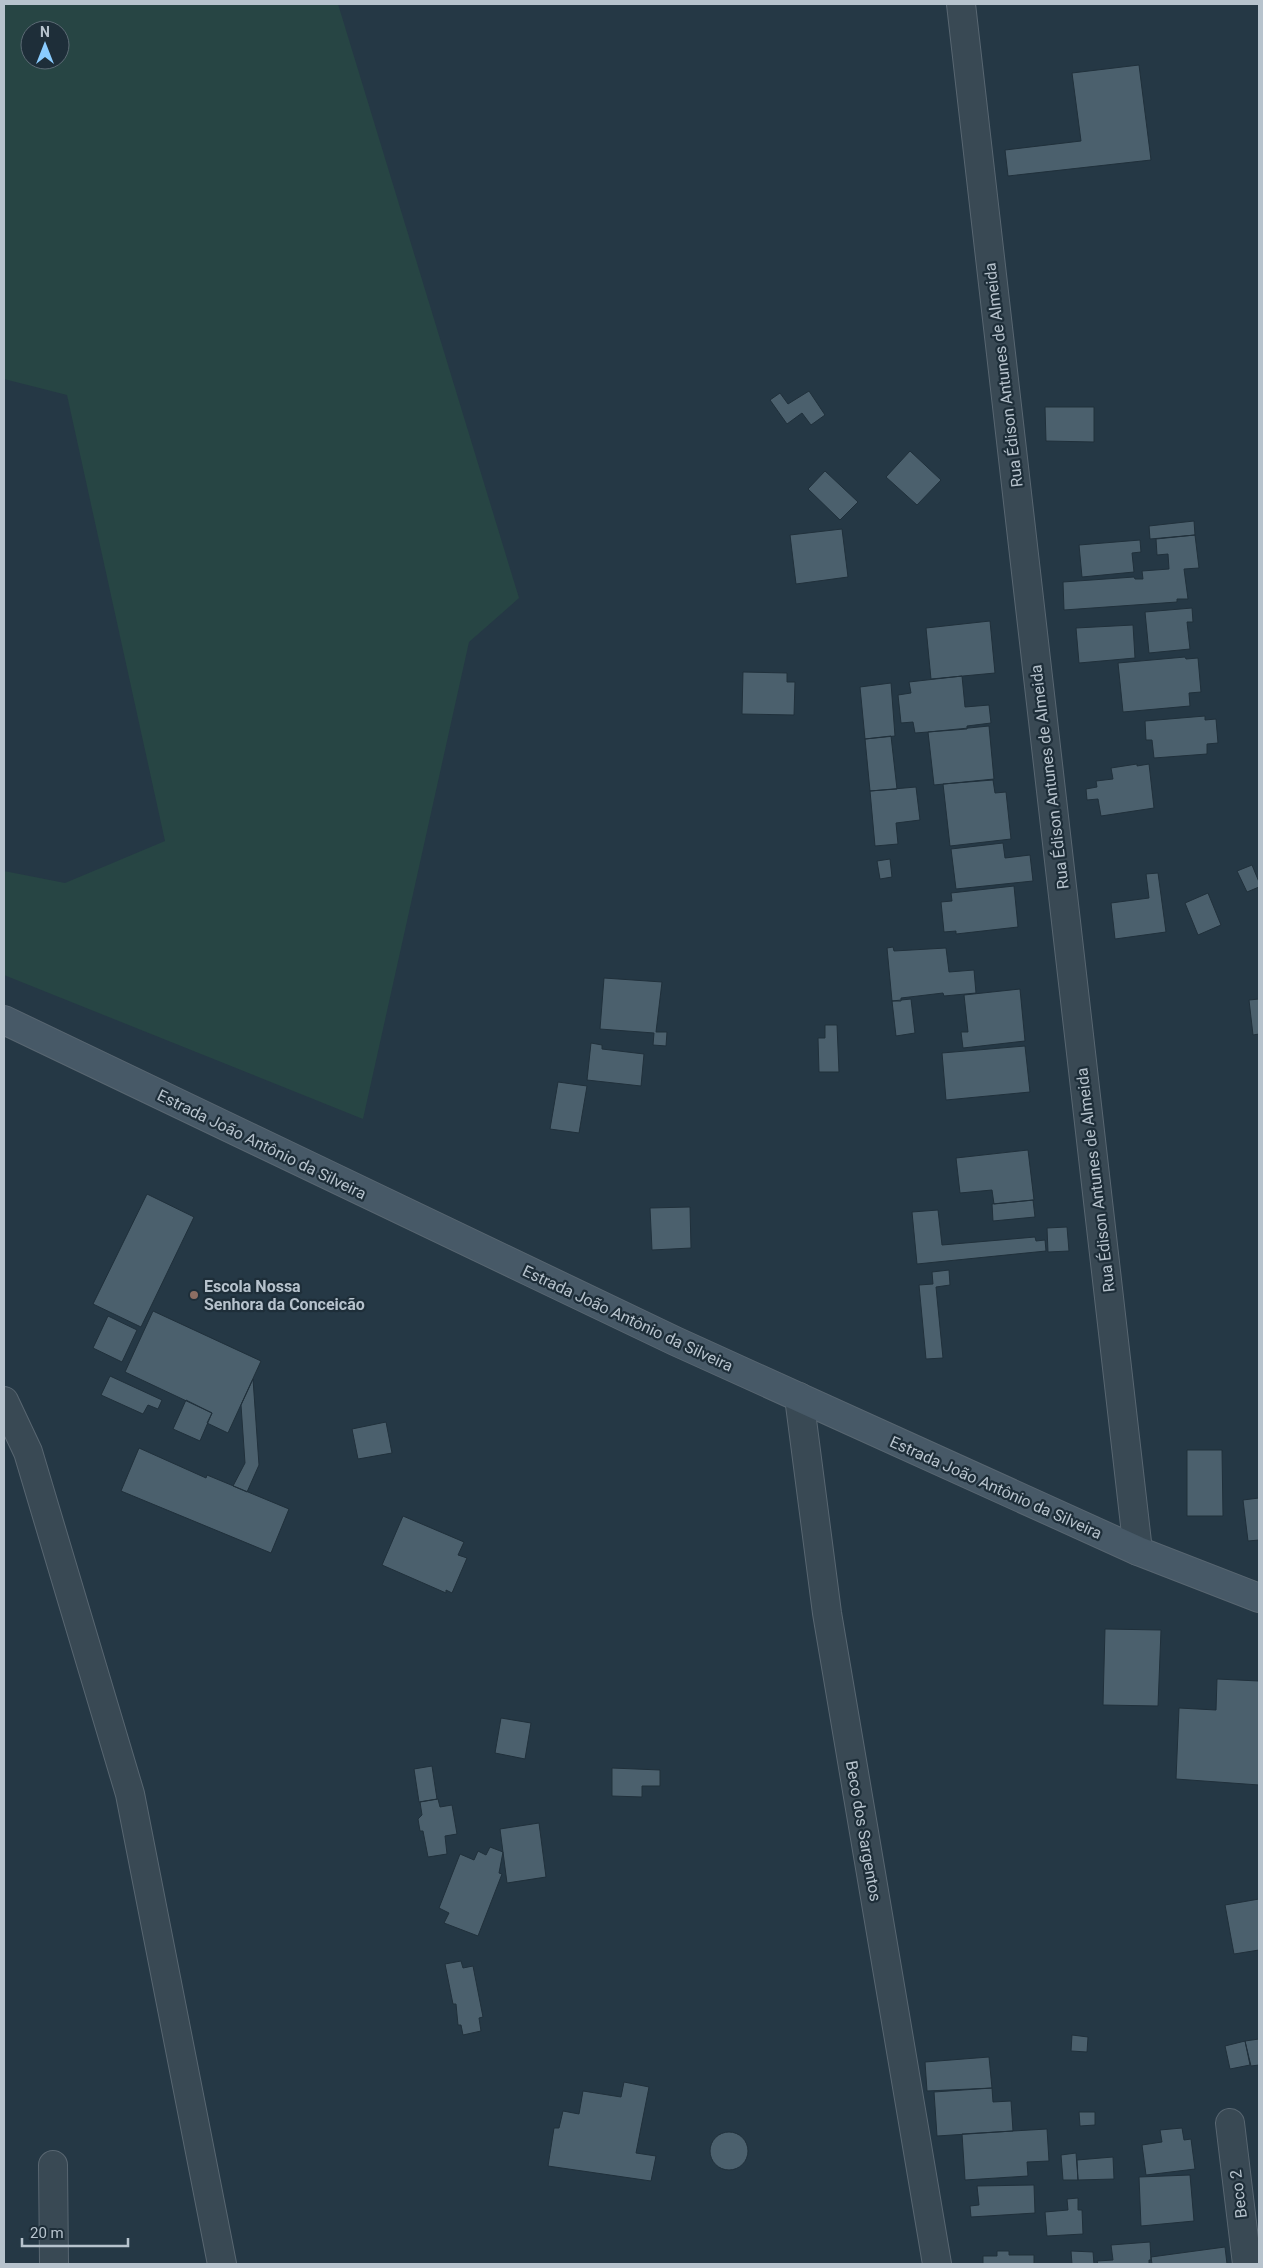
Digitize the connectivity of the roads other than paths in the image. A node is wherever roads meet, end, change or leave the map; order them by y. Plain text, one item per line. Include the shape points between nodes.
1 (961, 4) edge
2 (4, 1020) edge
3 (799, 1397) junction
4 (4, 1401) edge
5 (1138, 1551) junction
6 (1259, 1598) edge
7 (1230, 2124) dead end
8 (53, 2164) dead end
9 (54, 2264) edge
10 (222, 2264) edge
11 (937, 2264) edge
12 (1247, 2264) edge

1 - 5 street, Rua Édison Antunes de Almeida
2 - 3 main road, Estrada João Antônio da Silveira via 603,1308
3 - 5 main road, Estrada João Antônio da Silveira
3 - 11 street, Beco dos Sargentos via 828,1613
4 - 10 street via 28,1452 130,1794
5 - 6 main road, Estrada João Antônio da Silveira
7 - 12 street, Beco 2
8 - 9 street

